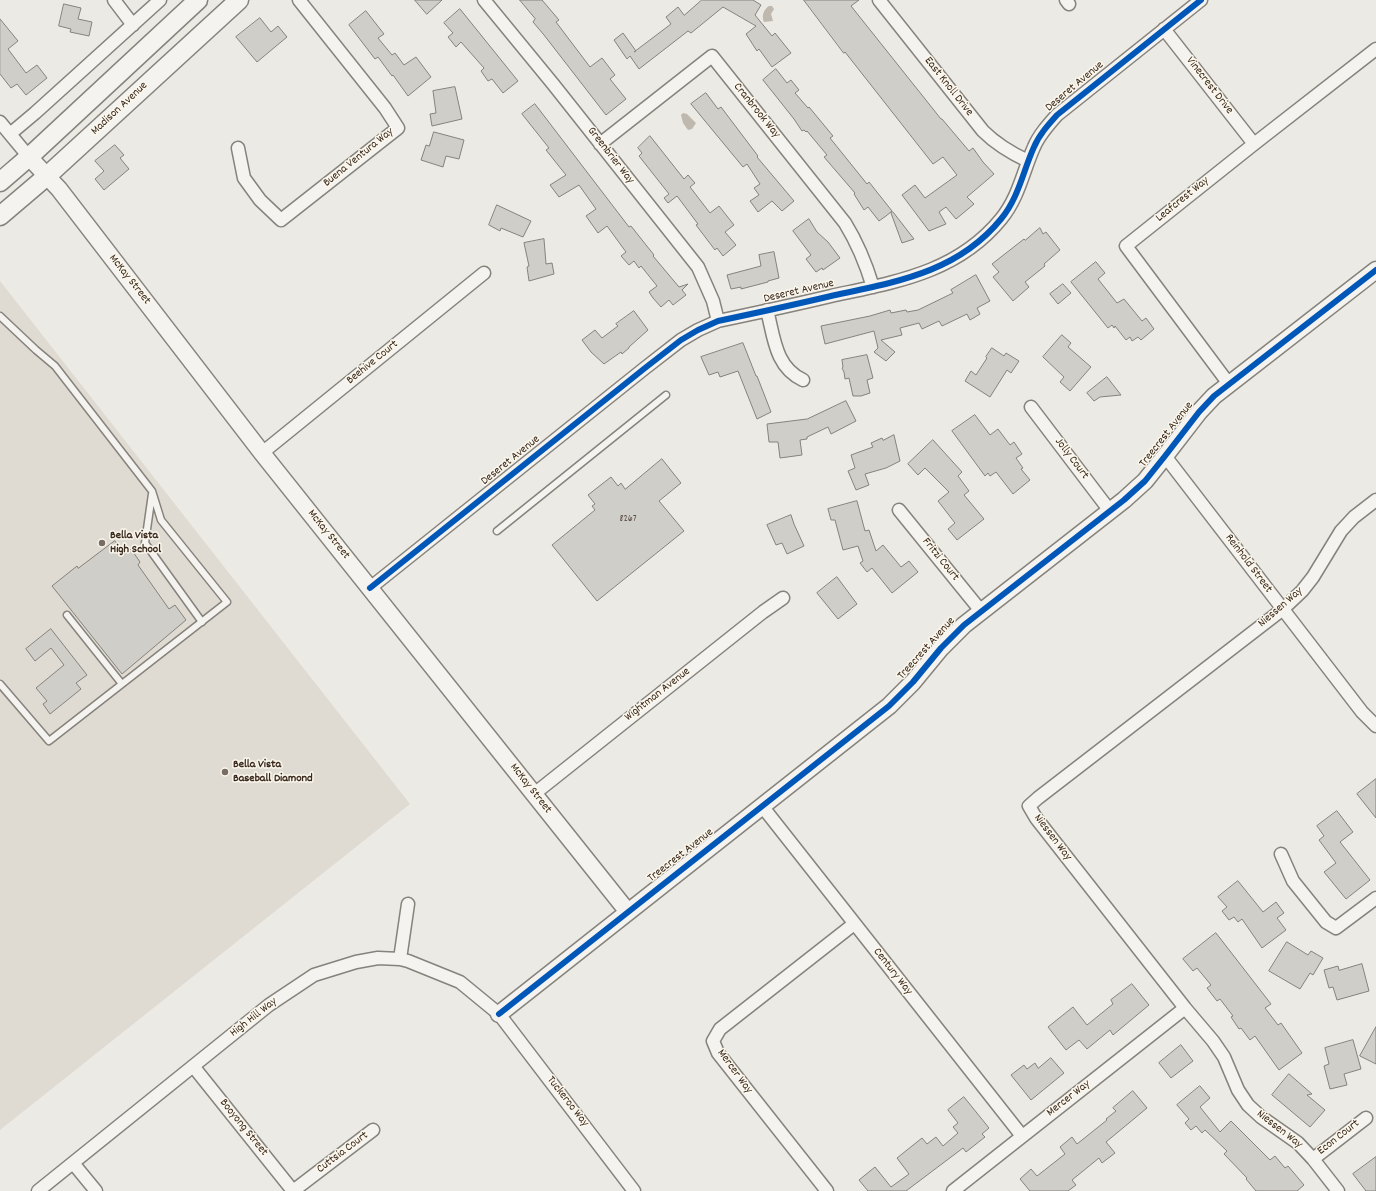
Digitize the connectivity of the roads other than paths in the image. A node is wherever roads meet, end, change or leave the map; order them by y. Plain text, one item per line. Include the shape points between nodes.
1 (114, 0) edge
2 (160, 0) edge
3 (198, 0) edge
4 (239, 0) edge
5 (299, 0) edge
6 (484, 0) edge
7 (879, 0) edge
8 (1201, 0) edge
9 (132, 25) junction
10 (1164, 29) junction
11 (1376, 49) edge
12 (0, 122) edge
13 (10, 134) junction
14 (600, 144) junction
15 (1254, 144) junction
16 (238, 148) dead end
17 (29, 157) junction
18 (1028, 161) junction
19 (47, 176) junction
20 (0, 182) edge
21 (0, 216) edge
22 (1376, 270) edge
23 (484, 273) dead end
24 (873, 287) junction
25 (767, 310) junction
26 (0, 316) edge
27 (718, 321) junction
28 (803, 380) dead end
29 (1229, 384) junction
30 (666, 395) dead end
31 (1031, 407) dead end
32 (262, 453) junction
33 (1166, 456) junction
34 (152, 491) junction
35 (1376, 500) edge
36 (899, 510) dead end
37 (1110, 510) junction
38 (497, 531) dead end
39 (370, 588) junction
40 (783, 598) dead end
41 (1283, 610) junction
42 (981, 611) junction
43 (67, 615) dead end
44 (202, 622) junction
45 (0, 684) edge
46 (122, 684) junction
47 (1376, 726) edge
48 (534, 794) junction
49 (762, 806) junction
50 (1281, 854) dead end
51 (1376, 898) edge
52 (408, 904) dead end
53 (628, 912) junction
54 (854, 924) junction
55 (400, 959) junction
56 (1185, 1008) junction
57 (499, 1014) junction
58 (193, 1066) junction
59 (1366, 1118) dead end
60 (373, 1130) dead end
61 (1022, 1136) junction
62 (1313, 1159) junction
63 (73, 1162) junction
64 (38, 1191) edge
65 (96, 1191) edge
66 (293, 1191) edge
67 (634, 1191) edge
68 (827, 1191) edge
69 (952, 1191) edge
70 (1338, 1191) edge

1 - 9 street
2 - 9 street
3 - 17 main road
4 - 19 main road, Madison Avenue
5 - 16 street, Buena Ventura Way via 398,128 281,220 260,200 244,178
6 - 14 street, Greenbrier Way
7 - 18 street, East Knoll Drive via 983,131 998,145
8 - 10 street, Deseret Avenue
9 - 13 street
10 - 15 street, Vinecrest Drive
10 - 18 street, Deseret Avenue via 1057,115 1039,138
11 - 15 street, Leafcrest Way
12 - 13 street
13 - 17 street
14 - 24 street, Cranbrook Way via 712,56 845,224 855,239
14 - 27 street, Greenbrier Way via 698,267 713,301
15 - 29 street, Leafcrest Way via 1126,246
17 - 19 street, McKay Street
17 - 20 main road
18 - 24 street, Deseret Avenue via 1012,203 990,231 972,246 936,268
19 - 21 main road, Madison Avenue
19 - 32 street, McKay Street
22 - 29 street, Treecrest Avenue
23 - 32 street, Beehive Court
24 - 25 street, Deseret Avenue
25 - 27 street, Deseret Avenue
25 - 28 street via 782,363 788,371
26 - 34 lane via 55,366
27 - 39 street, Deseret Avenue via 681,340
29 - 33 street, Treecrest Avenue via 1199,412
30 - 38 lane
31 - 37 street, Jolly Court
32 - 39 street, McKay Street
33 - 37 street, Treecrest Avenue via 1145,481
33 - 41 street, Reinhold Street
34 - 44 lane via 145,543
34 - 44 lane via 161,520 227,602
35 - 41 street, Niessen Way via 1341,531 1313,577
36 - 42 street, Fritzi Court
37 - 42 street, Treecrest Avenue
39 - 48 street, McKay Street
40 - 48 street, Wightman Avenue
41 - 47 street, Reinhold Street via 1362,712
41 - 56 street, Niessen Way via 1029,806
42 - 49 street, Treecrest Avenue via 941,648 897,698
43 - 46 lane
44 - 46 lane
45 - 46 lane via 49,741
48 - 53 street, McKay Street
49 - 53 street, Treecrest Avenue
49 - 54 street, Century Way
50 - 51 street via 1293,881 1326,922 1336,928
52 - 55 street
53 - 57 street, Treecrest Avenue
54 - 61 street, Century Way
54 - 68 street, Mercer Way via 720,1029 713,1041 718,1053
55 - 57 street, High Hill Way via 460,982
55 - 58 street, High Hill Way via 378,958 356,962 314,975 268,1005
56 - 61 street, Mercer Way
56 - 62 street, Niessen Way via 1224,1057 1238,1090 1248,1105 1298,1143
57 - 67 street, Tuckeroo Way
58 - 63 street, High Hill Way
58 - 66 street, Booyong Street
59 - 62 street, Econ Court
60 - 66 street, Cuttsia Court
61 - 69 street, Mercer Way
62 - 70 street, Niessen Way
63 - 64 street, High Hill Way
63 - 65 street

